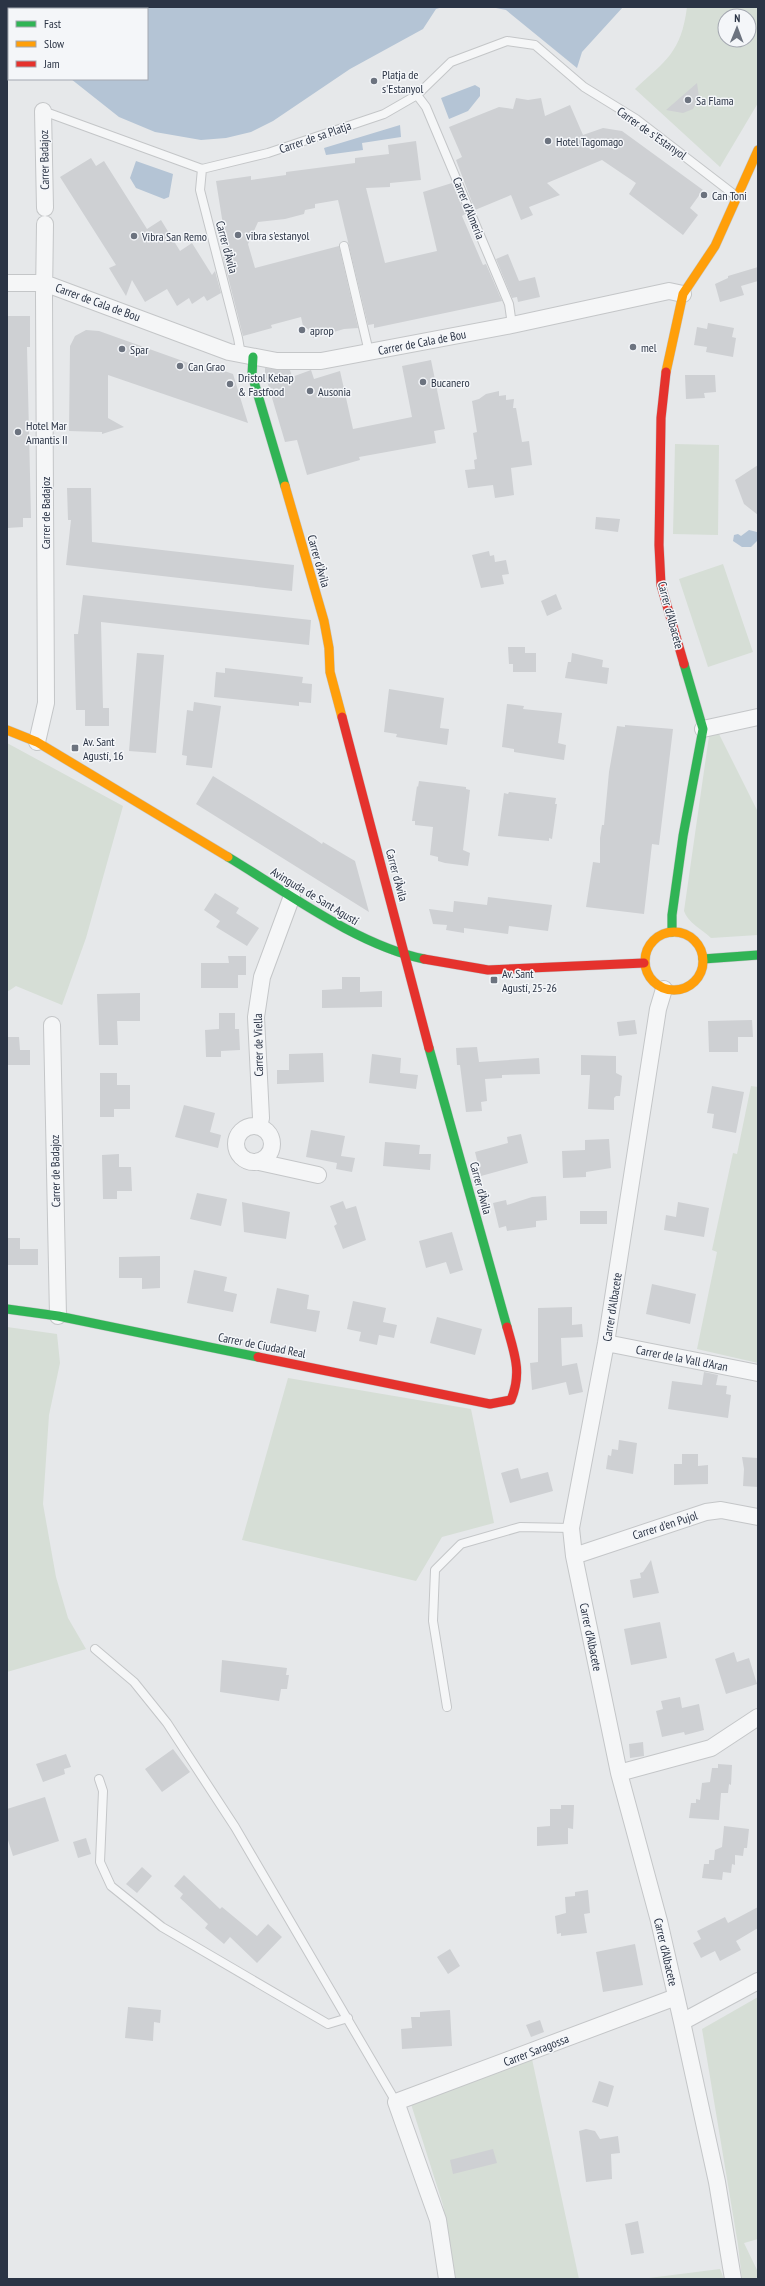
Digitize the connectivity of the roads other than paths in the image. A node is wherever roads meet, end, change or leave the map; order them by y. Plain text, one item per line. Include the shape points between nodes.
1 (566, 72) joint
2 (416, 95) junction
3 (43, 111) joint
4 (758, 150) edge
5 (202, 170) junction
6 (738, 197) junction
7 (344, 246) dead end
8 (7, 283) edge
9 (44, 283) junction
10 (683, 294) junction
11 (512, 325) junction
12 (369, 352) junction
13 (247, 356) junction
14 (758, 718) edge
15 (703, 729) junction
16 (7, 730) edge
17 (37, 742) junction
18 (292, 896) junction
19 (672, 932) junction
20 (404, 955) junction
21 (758, 955) edge
22 (703, 959) junction
23 (644, 963) junction
24 (664, 989) junction
25 (52, 1025) dead end
26 (259, 1126) junction
27 (259, 1162) junction
28 (318, 1175) dead end
29 (7, 1309) edge
30 (58, 1316) junction
31 (606, 1343) junction
32 (758, 1373) edge
33 (511, 1400) joint
34 (758, 1516) edge
35 (571, 1528) junction
36 (574, 1556) junction
37 (96, 1649) dead end
38 (447, 1707) dead end
39 (758, 1717) edge
40 (620, 1773) junction
41 (99, 1779) dead end
42 (758, 1981) edge
43 (676, 1997) junction
44 (348, 2018) junction
45 (682, 2022) junction
46 (396, 2102) junction
47 (447, 2279) edge
48 (733, 2279) edge

1 - 2 lane, Carrer de sa Platja via 535,45 507,41 451,62
1 - 6 lane, Carrer de s'Estanyol via 600,98 636,119
2 - 5 lane, Carrer de sa Platja via 384,114 268,153
2 - 11 lane, Carrer d'Almeria via 426,106 452,165 509,304
3 - 5 lane
3 - 9 street, Carrer Badajoz via 45,208 37,214 37,219 45,224
4 - 6 street
5 - 13 lane, Carrer d'Àvila via 200,190 238,338
6 - 10 street via 715,246
7 - 12 lane
8 - 9 street, Carrer de Cala de Bou
9 - 13 street, Carrer de Cala de Bou via 229,352
9 - 17 street, Carrer de Badajoz via 46,703
10 - 11 street, Carrer de Cala de Bou via 669,291
10 - 15 street, Carrer d'Albacete via 665,377 661,418 659,545 661,585
11 - 12 street, Carrer de Cala de Bou
12 - 13 street, Carrer de Cala de Bou via 321,361 277,361
13 - 20 street, Carrer d'Àvila via 324,621 330,672
14 - 15 street
15 - 19 street, Carrer d'Albacete via 683,836
16 - 17 street, Avinguda de Sant Agustí
17 - 18 street, Avinguda de Sant Agustí
18 - 20 street, Avinguda de Sant Agustí via 358,936
18 - 26 street, Carrer de Viella via 262,977 256,1017 261,1118
19 - 22 street via 683,933 693,939 700,948
19 - 23 street via 665,933 652,942
20 - 23 street, Avinguda de Sant Agustí via 488,970
20 - 33 street, Carrer d'Àvila via 517,1363 517,1385
21 - 22 street
22 - 24 street via 702,970 692,985 676,991
23 - 24 street via 650,979
24 - 31 street, Carrer d'Albacete via 658,1009
25 - 30 street, Carrer de Badajoz
26 - 27 street via 268,1133 272,1144 269,1155
26 - 27 street via 242,1130 238,1135 236,1147 242,1158
27 - 28 street
29 - 30 street, Carrer de Ciudad Real
30 - 33 street, Carrer de Ciudad Real via 490,1404
31 - 32 street, Carrer de la Vall d'Aran
31 - 35 street, Carrer d'Albacete
34 - 36 street, Carrer d'en Pujol via 720,1510 706,1512
35 - 36 street, Carrer d'Albacete
35 - 38 lane via 520,1527 460,1544 435,1570 433,1621
36 - 40 street, Carrer d'Albacete
37 - 44 lane via 134,1682 167,1723 235,1826
39 - 40 street via 711,1748
40 - 43 street, Carrer d'Albacete
41 - 44 lane via 103,1791 100,1862 111,1886 162,1927 328,2024
42 - 45 street
43 - 45 street, Carrer d'Albacete
43 - 46 street, Carrer Saragossa
44 - 46 lane
45 - 48 street, Carrer d'Albacete via 717,2182
46 - 47 street via 438,2220

